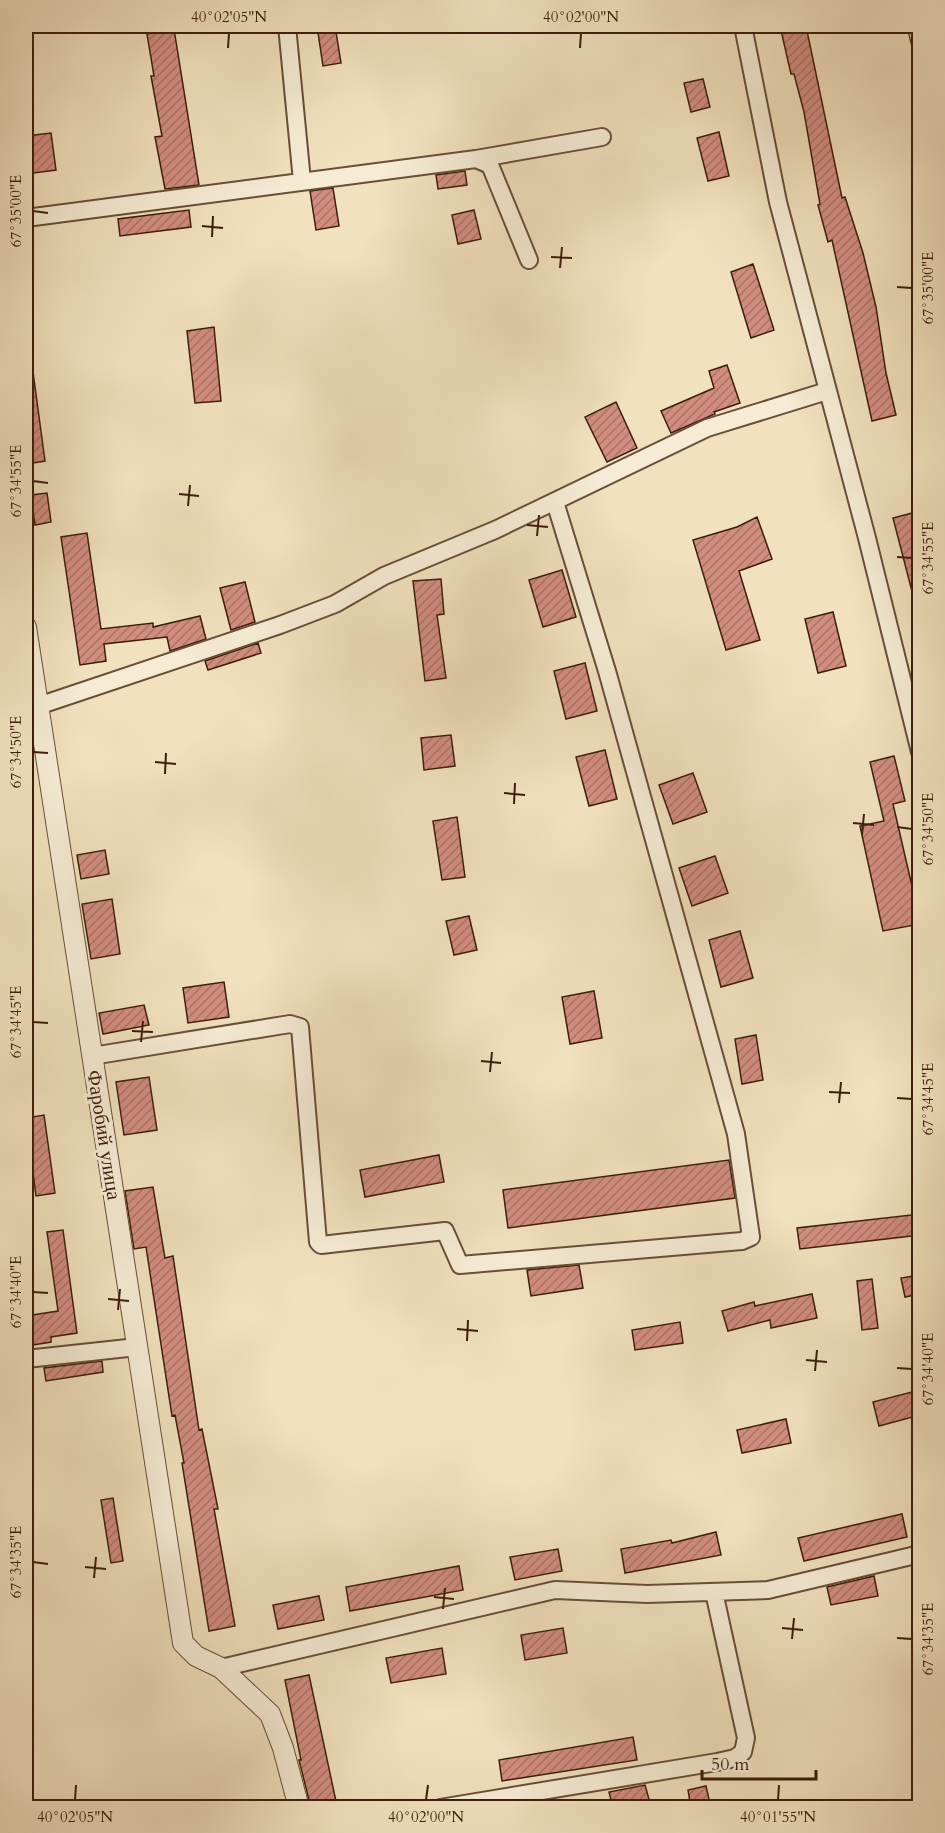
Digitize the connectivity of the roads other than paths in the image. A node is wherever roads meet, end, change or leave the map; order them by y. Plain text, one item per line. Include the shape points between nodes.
1 (286, 26) edge
2 (743, 26) edge
3 (602, 137) dead end
4 (476, 159) junction
5 (302, 181) junction
6 (26, 218) edge
7 (529, 260) dead end
8 (827, 391) junction
9 (555, 501) junction
10 (26, 627) edge
11 (38, 706) junction
12 (920, 752) edge
13 (92, 1056) junction
14 (137, 1347) junction
15 (26, 1359) edge
16 (920, 1554) edge
17 (714, 1592) junction
18 (221, 1668) junction
19 (299, 1808) edge
20 (440, 1808) edge

1 - 5 street
2 - 8 street via 778,202
3 - 4 street
4 - 5 street
4 - 7 street via 490,165
5 - 6 street
8 - 9 street via 707,428
8 - 12 street
9 - 11 street via 384,576 335,604
9 - 13 street via 607,671 736,1134 751,1237 742,1241 460,1265 445,1231 321,1245 300,1027 290,1024
10 - 11 street, Фаробий улица
11 - 13 street, Фаробий улица
13 - 14 street, Фаробий улица
14 - 15 street
14 - 18 street, Фаробий улица via 183,1643 196,1656
16 - 17 street via 768,1590
17 - 18 street via 555,1590
17 - 20 street via 746,1738 743,1752 735,1758 706,1764
18 - 19 street via 270,1714

